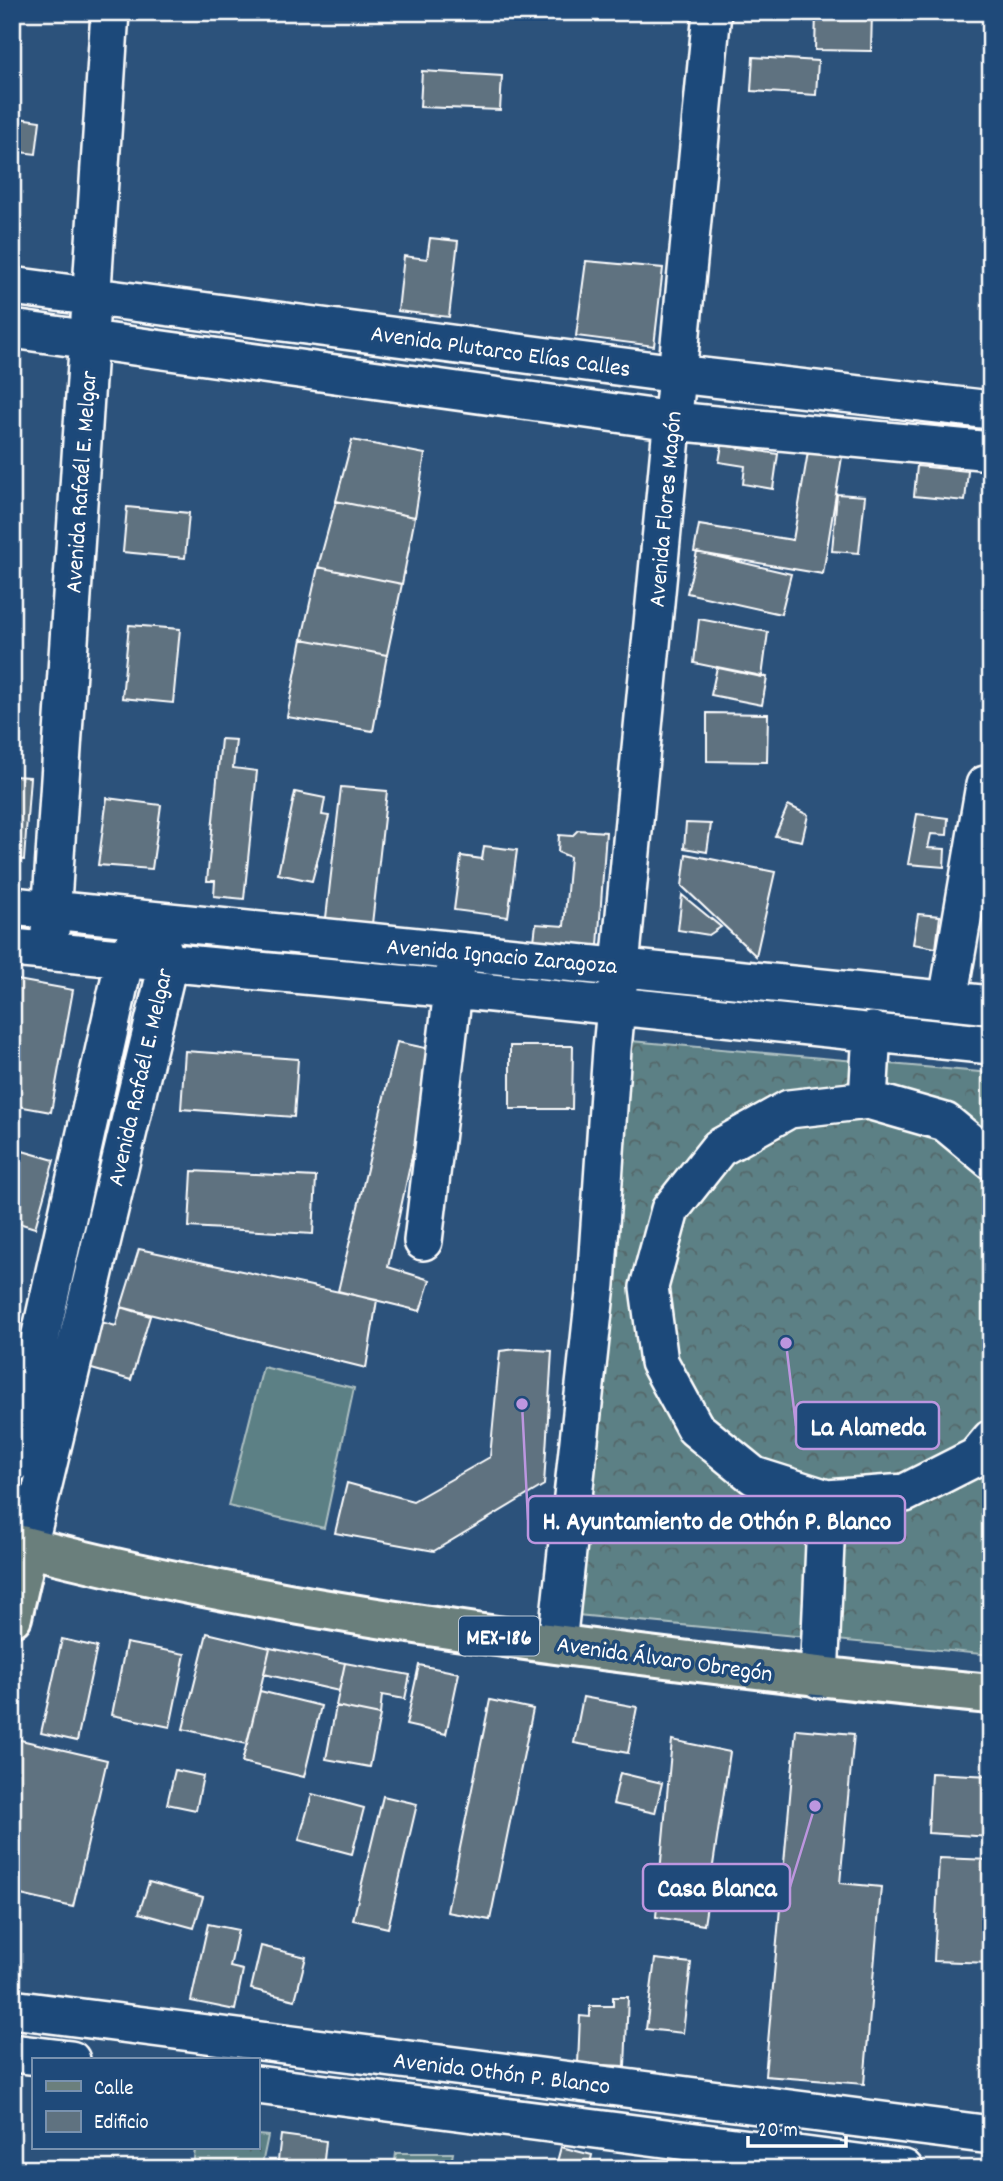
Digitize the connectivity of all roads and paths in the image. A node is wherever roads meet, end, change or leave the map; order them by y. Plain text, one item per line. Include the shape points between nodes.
1 (110, 12) edge
2 (712, 12) edge
3 (12, 286) edge
4 (92, 296) junction
5 (12, 329) edge
6 (89, 338) junction
7 (677, 374) junction
8 (991, 410) edge
9 (673, 421) junction
10 (991, 451) edge
11 (985, 785) dead end
12 (12, 906) edge
13 (51, 911) junction
14 (152, 923) junction
15 (12, 948) edge
16 (458, 950) junction
17 (49, 951) junction
18 (125, 958) junction
19 (168, 964) junction
20 (621, 966) junction
21 (453, 989) junction
22 (948, 1000) junction
23 (991, 1005) edge
24 (618, 1006) junction
25 (872, 1031) junction
26 (991, 1045) edge
27 (868, 1100) junction
28 (991, 1160) edge
29 (423, 1241) dead end
30 (596, 1284) junction
31 (649, 1287) junction
32 (990, 1440) edge
33 (12, 1464) edge
34 (827, 1499) junction
35 (20, 1545) edge
36 (12, 1617) edge
37 (557, 1644) junction
38 (819, 1679) junction
39 (991, 1694) edge
40 (12, 2009) edge
41 (12, 2053) edge
42 (54, 2058) edge
43 (259, 2085) edge
44 (991, 2135) edge
45 (904, 2169) edge

1 - 4 street, Avenida Rafaél E. Melgar
2 - 7 street, Avenida Flores Magón
3 - 4 street, Avenida Plutarco Elías Calles
4 - 6 street, Avenida Rafaél E. Melgar
4 - 7 street, Avenida Plutarco Elías Calles
5 - 6 street, Avenida Plutarco Elías Calles
6 - 9 street, Avenida Plutarco Elías Calles
6 - 13 street, Avenida Rafaél E. Melgar
7 - 8 street, Avenida Plutarco Elías Calles
7 - 9 street, Avenida Flores Magón
9 - 10 street, Avenida Plutarco Elías Calles
9 - 20 street, Avenida Flores Magón
11 - 22 street
12 - 13 street, Avenida Ignacio Zaragoza
13 - 14 street, Avenida Ignacio Zaragoza
13 - 17 street, Avenida Rafaél E. Melgar
14 - 16 street, Avenida Ignacio Zaragoza
14 - 18 street, Avenida Rafaél E. Melgar
14 - 19 street, Avenida Rafaél E. Melgar
15 - 17 street, Avenida Ignacio Zaragoza
16 - 20 street, Avenida Ignacio Zaragoza
16 - 21 street
17 - 18 street, Avenida Ignacio Zaragoza
18 - 19 street, Avenida Ignacio Zaragoza
18 - 33 street, Avenida Rafaél E. Melgar
19 - 21 street, Avenida Ignacio Zaragoza
19 - 35 street, Avenida Rafaél E. Melgar
20 - 22 street, Avenida Ignacio Zaragoza
20 - 24 street, Avenida Flores Magón
21 - 24 street, Avenida Ignacio Zaragoza
21 - 29 street
22 - 23 street, Avenida Ignacio Zaragoza
24 - 25 street, Avenida Ignacio Zaragoza
24 - 30 street, Avenida Flores Magón
25 - 26 street, Avenida Ignacio Zaragoza
25 - 27 street
27 - 28 street via 945,1122
27 - 31 street via 789,1109 719,1148 670,1210
30 - 31 street
30 - 37 street, Avenida Flores Magón
31 - 34 street via 659,1362 695,1428 754,1476
32 - 34 street via 976,1457 905,1493
34 - 38 street
35 - 36 main road, Avenida Rafaél E. Melgar
35 - 37 main road, Avenida Álvaro Obregón / MEX-186 via 165,1579 397,1623
37 - 38 main road, Avenida Álvaro Obregón / MEX-186
38 - 39 main road, Avenida Álvaro Obregón / MEX-186
40 - 44 street, Avenida Othón P. Blanco
41 - 42 street
43 - 45 street, Avenida Othón P. Blanco

